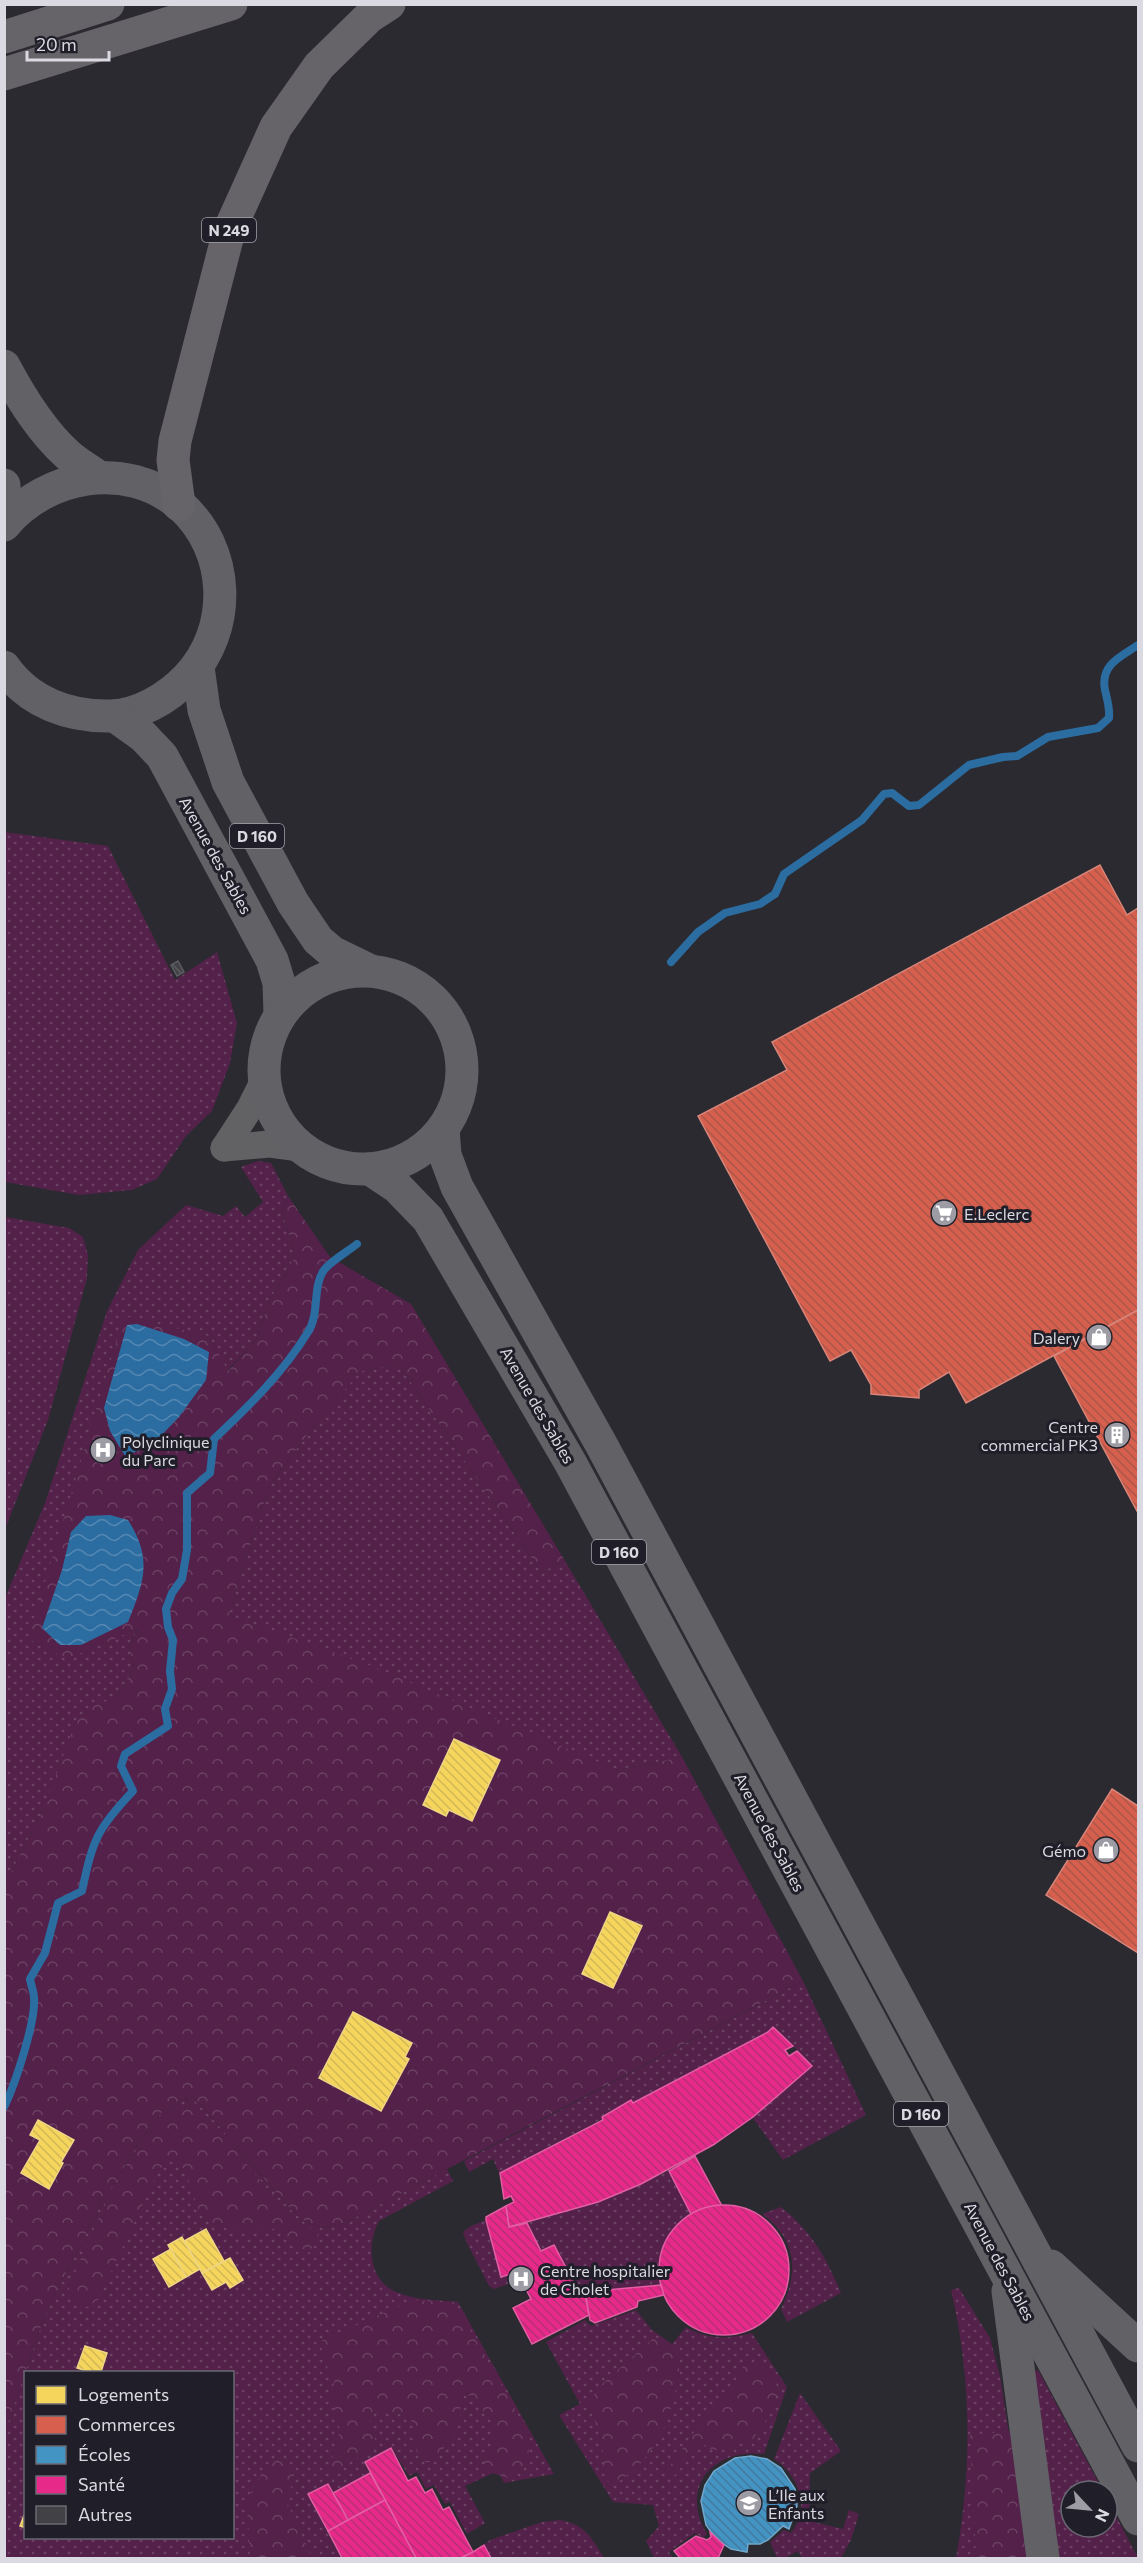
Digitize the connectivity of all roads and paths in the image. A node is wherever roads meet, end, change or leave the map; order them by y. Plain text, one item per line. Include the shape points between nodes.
1 (108, 4) edge
2 (231, 4) edge
3 (389, 4) edge
4 (4, 37) edge
5 (4, 74) edge
6 (4, 366) edge
7 (99, 477) junction
8 (4, 485) edge
9 (179, 504) junction
10 (5, 524) edge
11 (4, 667) edge
12 (198, 667) junction
13 (115, 716) junction
14 (369, 970) junction
15 (280, 1014) junction
16 (263, 1082) junction
17 (443, 1129) junction
18 (300, 1148) junction
19 (370, 1169) junction
20 (1034, 2251) junction
21 (1006, 2271) junction
22 (1138, 2346) edge
23 (1138, 2446) edge
24 (1138, 2519) edge
25 (1043, 2559) edge

1 - 4 highway
2 - 5 highway
3 - 9 highway, N 249 via 369,17 319,66 294,101 276,127 229,231 175,441 173,460
6 - 7 main road via 50,437 69,457
7 - 9 main road via 128,479
7 - 10 main road via 64,483 32,499
8 - 10 main road
9 - 12 main road via 202,531 217,564 221,600 215,635
11 - 13 main road via 32,695 58,709 86,716
12 - 13 main road via 175,691 147,707
12 - 14 main road, D 160 via 204,710 228,782 293,903 318,940 332,952
13 - 15 main road, Avenue des Sables / D 160 via 162,756 272,960 279,983
14 - 15 main road via 343,971 318,980 297,994
14 - 17 main road via 389,973 417,986 439,1005 450,1022 462,1060 461,1084
15 - 16 main road via 263,1058
16 - 18 main road via 276,1119
16 - 18 street via 224,1148 270,1144
17 - 19 main road via 411,1157 391,1166
17 - 20 main road, D 160 via 446,1155 457,1187 602,1444
18 - 19 main road via 321,1161 345,1168
19 - 21 main road, Avenue des Sables / D 160 via 397,1187 428,1219 500,1340 588,1494
20 - 22 main road
20 - 23 main road, D 160
21 - 24 main road, Avenue des Sables / D 160
21 - 25 main road

